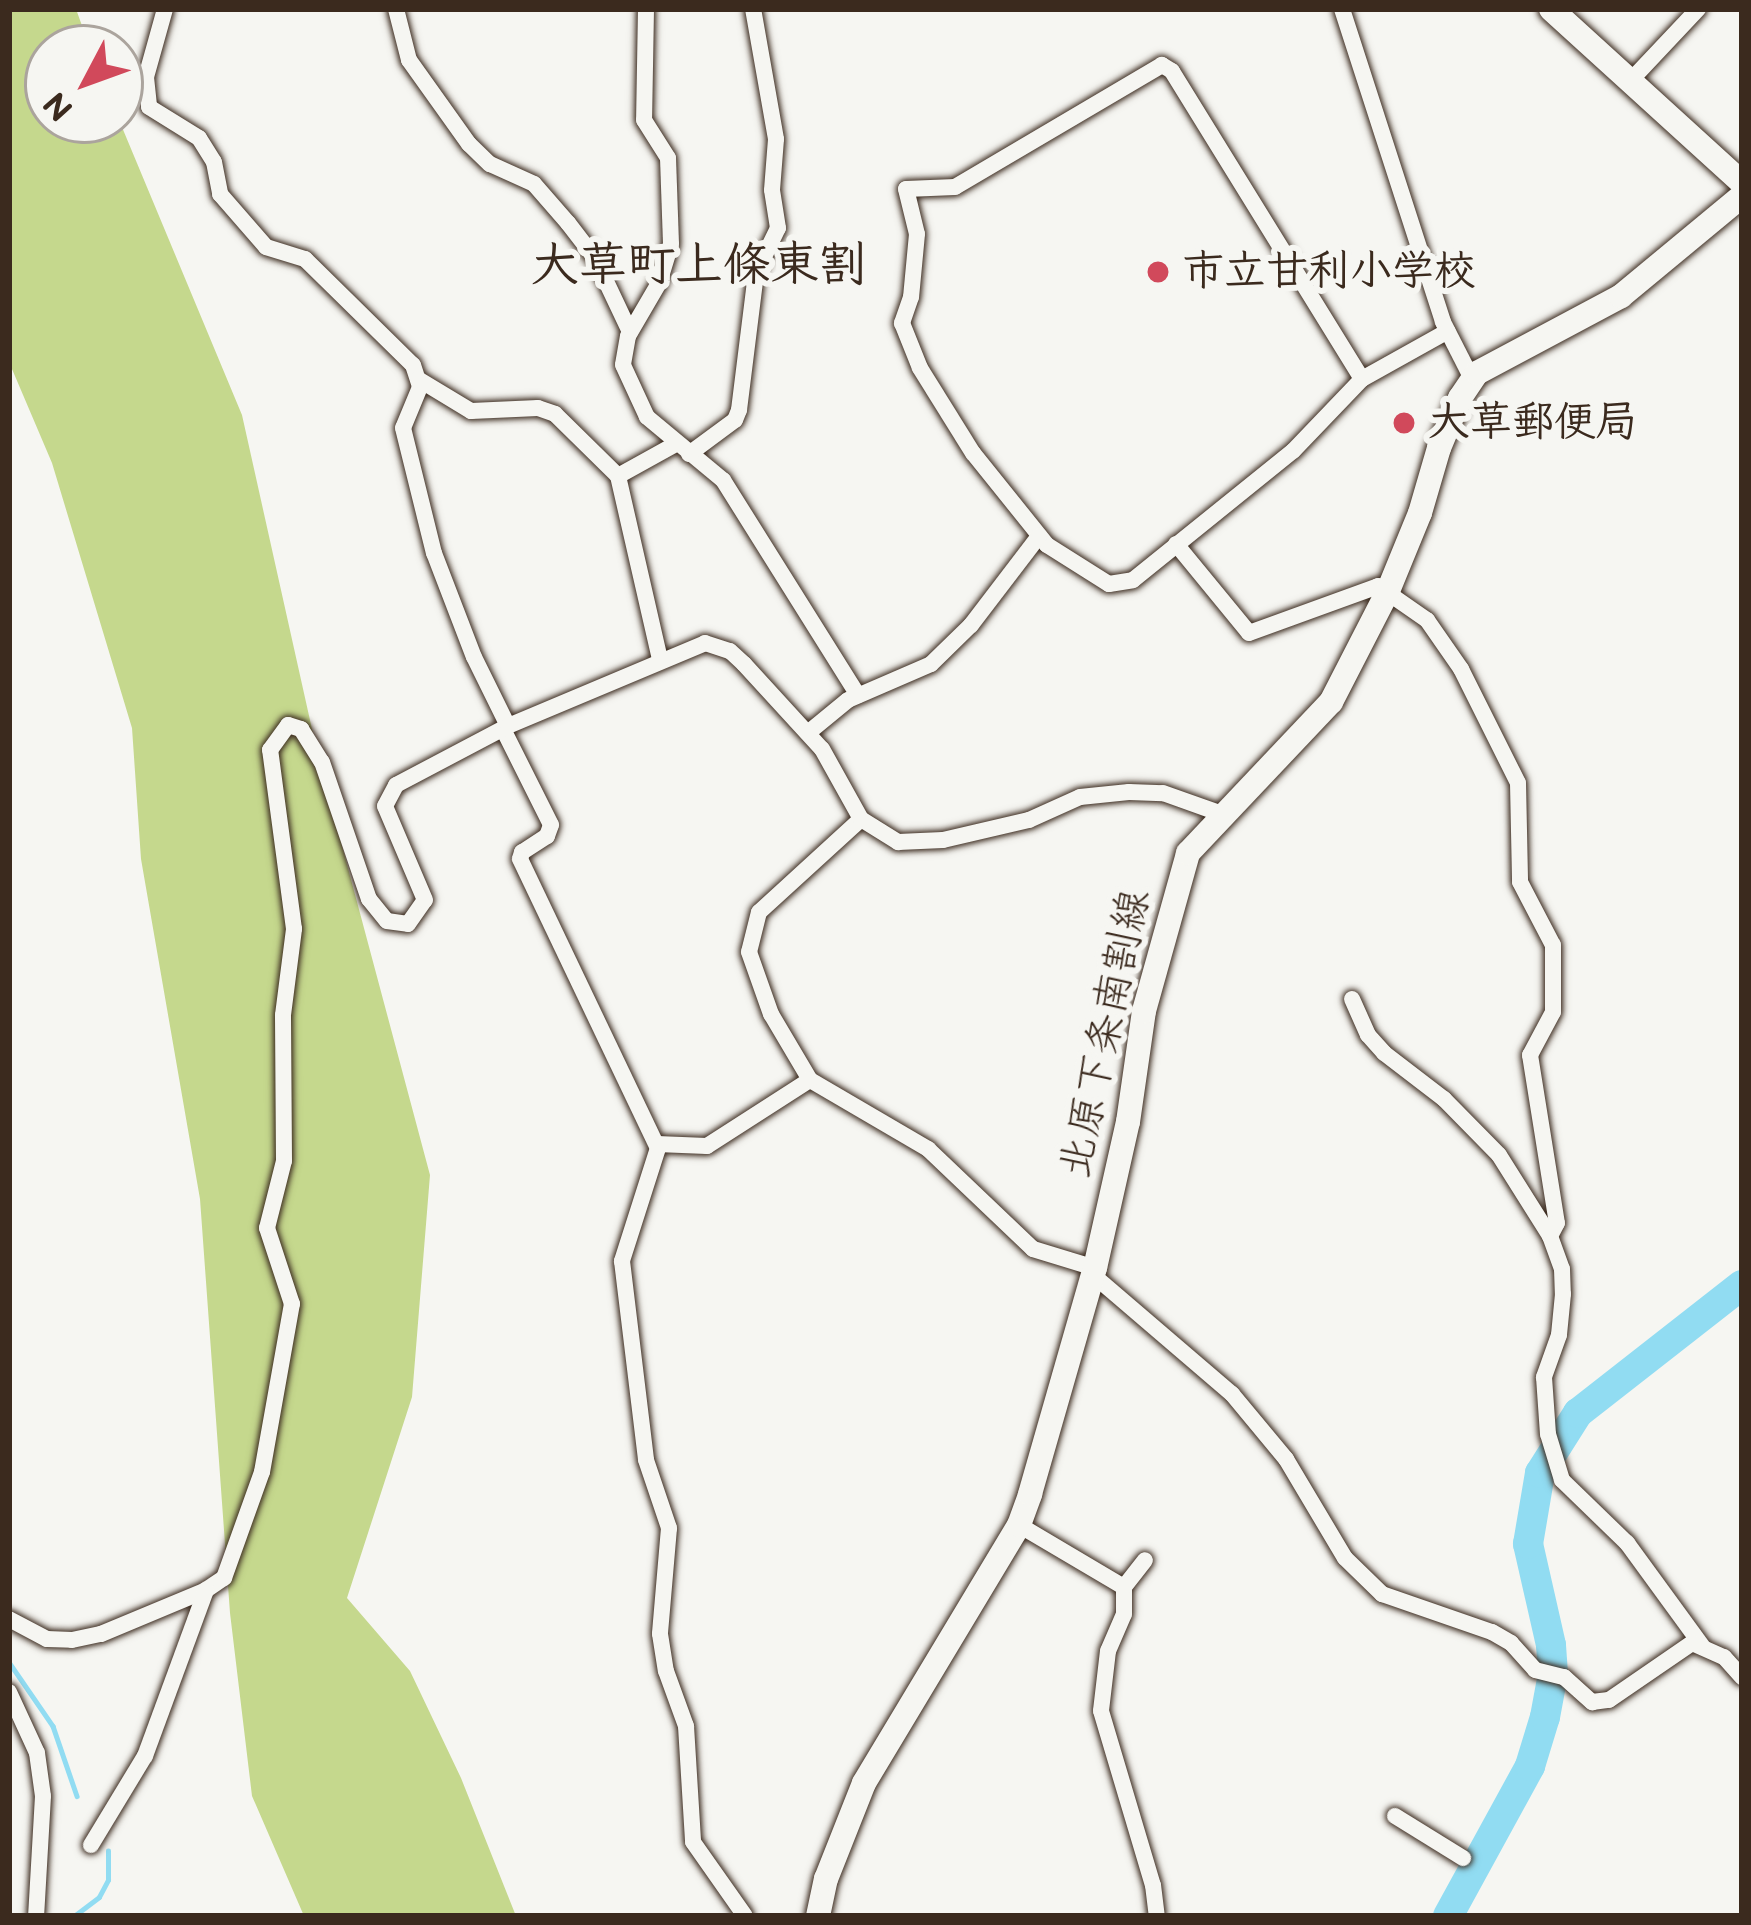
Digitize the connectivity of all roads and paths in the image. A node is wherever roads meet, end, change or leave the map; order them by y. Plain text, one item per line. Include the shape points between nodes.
1 (166, 9) edge
2 (396, 9) edge
3 (646, 9) edge
4 (753, 9) edge
5 (1342, 9) edge
6 (1551, 9) edge
7 (1698, 9) edge
8 (1633, 78) junction
9 (1742, 183) edge
10 (1742, 196) edge
11 (1448, 331) junction
12 (630, 332) junction
13 (418, 379) junction
14 (1362, 379) junction
15 (1472, 379) junction
16 (682, 449) junction
17 (618, 476) junction
18 (1039, 536) junction
19 (1176, 544) junction
20 (1388, 591) junction
21 (660, 660) junction
22 (858, 695) junction
23 (506, 727) junction
24 (809, 732) junction
25 (1222, 814) junction
26 (861, 819) junction
27 (1352, 999) dead end
28 (810, 1080) junction
29 (657, 1144) junction
30 (1550, 1236) junction
31 (1094, 1272) junction
32 (1019, 1525) junction
33 (1145, 1560) dead end
34 (1124, 1587) junction
35 (206, 1591) junction
36 (9, 1619) edge
37 (1702, 1646) junction
38 (1742, 1677) edge
39 (9, 1692) edge
40 (1395, 1816) dead end
41 (91, 1845) dead end
42 (1463, 1858) dead end
43 (37, 1916) edge
44 (745, 1916) edge
45 (818, 1916) edge
46 (1157, 1916) edge

1 - 13 street via 146,76 149,107 200,139 220,194 266,247 305,259 404,354
2 - 12 street via 409,60 469,144 490,164 534,184 568,223 595,258
3 - 12 street via 644,120 668,158 671,244
4 - 16 street via 776,139 778,228 756,273 740,410
5 - 11 street
6 - 8 main road
7 - 8 street
8 - 9 main road via 1702,153
10 - 15 main road via 1621,296
11 - 14 street
11 - 15 street
12 - 16 street via 623,365 630,387 647,417
13 - 17 street via 471,411 555,414
13 - 23 street via 403,428 434,553
14 - 18 street via 1162,65 955,187 906,189 917,234 902,322 908,343 951,422
14 - 19 street via 1293,451
15 - 20 main road, 北原下条南割線
16 - 17 street
16 - 22 street via 723,480
17 - 21 street
18 - 19 street via 1109,584 1133,580
18 - 22 street via 931,664
19 - 20 street via 1249,633 1378,586
20 - 25 main road, 北原下条南割線 via 1331,702
20 - 30 street via 1442,636 1517,783 1520,882 1552,945 1553,1012 1531,1055 1557,1223
21 - 23 street
21 - 24 street via 705,644 730,652
22 - 24 street
23 - 29 street via 551,825 520,860
23 - 35 street via 384,799 424,900 408,925 387,921 369,899 322,762 301,729 288,725 274,739 270,764 294,947 283,1015 284,1161 267,1228 292,1304 262,1472 224,1578
24 - 26 street
25 - 26 street via 1163,793 1129,792 1080,797 1029,820 917,843 898,842
25 - 31 main road, 北原下条南割線 via 1188,853 1157,957
26 - 28 street via 772,897 752,931 749,952 765,999
27 - 30 street via 1384,1053 1499,1156
28 - 29 street via 707,1146
28 - 31 street via 949,1165 1033,1249
29 - 44 street via 622,1262 646,1460 669,1528 660,1634 686,1726 693,1842
30 - 37 street via 1563,1294 1544,1377 1548,1435 1562,1480 1627,1543
31 - 32 main road, 北原下条南割線
31 - 37 street via 1232,1394 1286,1459 1345,1558 1382,1594 1492,1632 1535,1670 1564,1677 1592,1702 1609,1700 1692,1643
32 - 34 street
32 - 45 main road, 北原下条南割線 via 864,1783
33 - 34 street
34 - 46 street via 1101,1711
35 - 36 street via 72,1640 47,1640
35 - 41 street via 145,1756
37 - 38 street
39 - 43 street via 32,1737 43,1796
40 - 42 street

